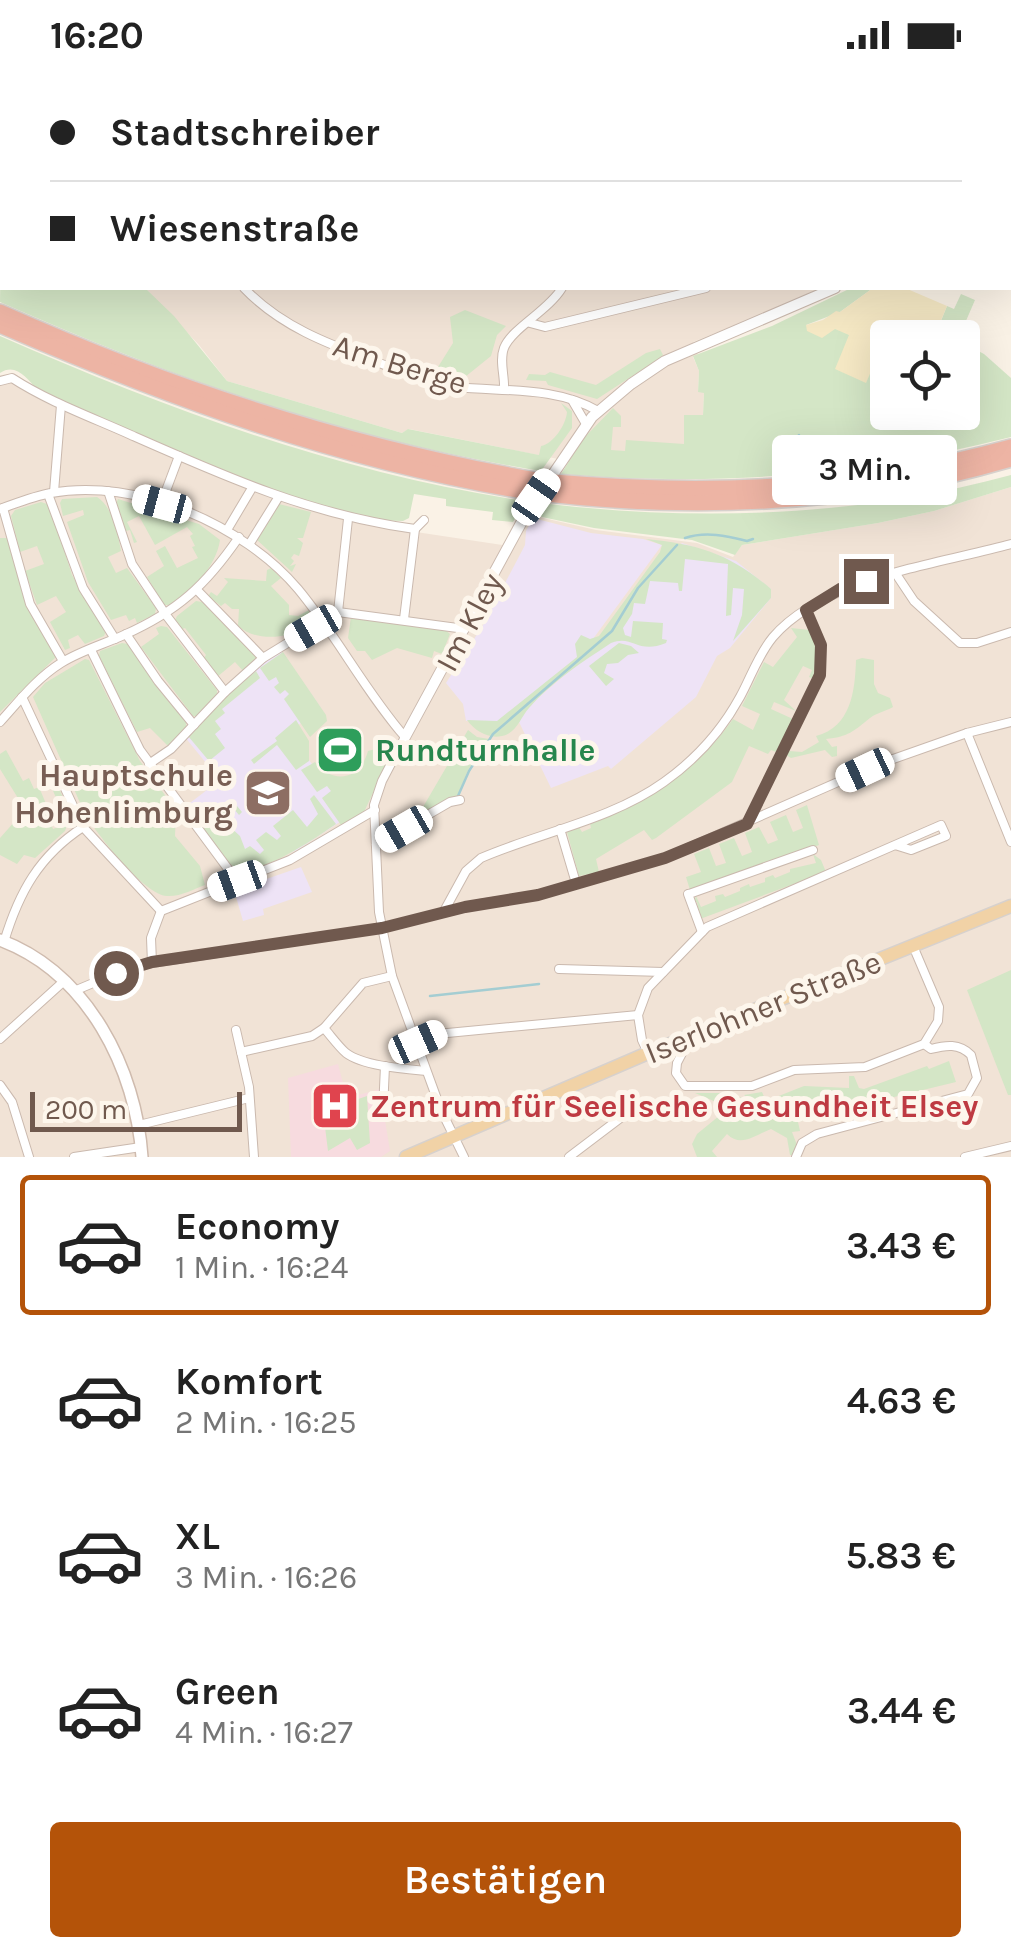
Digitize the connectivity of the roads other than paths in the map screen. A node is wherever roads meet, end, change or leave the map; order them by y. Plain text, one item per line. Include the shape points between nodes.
1 (246, 290) edge
2 (561, 290) edge
3 (697, 290) edge
4 (830, 290) edge
5 (0, 312) edge
6 (530, 323) junction
7 (0, 325) edge
8 (0, 382) edge
9 (504, 390) junction
10 (572, 400) junction
11 (61, 405) junction
12 (598, 411) junction
13 (586, 424) junction
14 (1011, 447) edge
15 (179, 456) junction
16 (1006, 462) edge
17 (532, 486) junction
18 (252, 488) junction
19 (551, 488) junction
20 (108, 491) junction
21 (51, 493) junction
22 (278, 498) junction
23 (162, 504) junction
24 (2, 508) edge
25 (348, 519) junction
26 (424, 520) dead end
27 (415, 529) junction
28 (227, 530) junction
29 (239, 536) junction
30 (250, 543) junction
31 (1011, 544) edge
32 (896, 574) junction
33 (197, 590) junction
34 (806, 610) junction
35 (338, 612) junction
36 (166, 615) junction
37 (404, 619) junction
38 (323, 621) junction
39 (465, 629) junction
40 (1011, 632) edge
41 (126, 634) junction
42 (114, 639) junction
43 (91, 650) junction
44 (263, 658) junction
45 (63, 662) junction
46 (224, 692) junction
47 (22, 698) junction
48 (0, 722) edge
49 (1011, 722) edge
50 (194, 725) junction
51 (967, 733) junction
52 (405, 737) junction
53 (149, 764) junction
54 (460, 800) dead end
55 (375, 810) junction
56 (747, 824) junction
57 (83, 827) junction
58 (560, 829) junction
59 (1011, 842) edge
60 (895, 845) junction
61 (376, 846) junction
62 (812, 850) dead end
63 (237, 881) junction
64 (576, 884) junction
65 (1011, 906) edge
66 (161, 911) junction
67 (443, 913) junction
68 (382, 928) junction
69 (702, 932) junction
70 (2, 941) edge
71 (913, 946) junction
72 (152, 962) junction
73 (559, 969) dead end
74 (663, 972) junction
75 (392, 976) junction
76 (68, 987) junction
77 (638, 1015) junction
78 (324, 1028) junction
79 (236, 1030) dead end
80 (691, 1036) junction
81 (0, 1039) edge
82 (418, 1042) junction
83 (924, 1044) junction
84 (241, 1052) junction
85 (648, 1053) junction
86 (385, 1066) junction
87 (426, 1070) junction
88 (0, 1085) edge
89 (249, 1098) junction
90 (384, 1110) dead end
91 (628, 1114) dead end
92 (139, 1124) junction
93 (454, 1136) junction
94 (1011, 1146) edge
95 (141, 1152) edge
96 (30, 1157) edge
97 (74, 1157) edge
98 (254, 1157) edge
99 (406, 1157) edge
100 (464, 1157) edge
101 (569, 1157) edge
102 (796, 1157) edge
103 (965, 1157) edge

1 - 9 street, Am Berge via 322,342 452,386
2 - 6 street
3 - 6 street via 544,326
4 - 12 street, Im Kley via 665,362
5 - 17 highway via 208,396 327,435
6 - 9 street via 504,348
7 - 17 highway via 278,433 453,479
8 - 11 street via 12,378
9 - 10 street, Am Berge
10 - 12 street, Am Berge
10 - 13 street
11 - 15 street
11 - 21 street
12 - 13 street, Im Kley
13 - 39 street, Im Kley via 527,512
14 - 19 highway via 882,476 764,489
15 - 18 street
15 - 23 street
16 - 19 highway via 853,495 778,502 620,502
17 - 19 highway, bridge
18 - 22 street
18 - 28 street
20 - 21 street
20 - 23 street
20 - 36 street via 132,564
21 - 24 street
21 - 42 street via 84,588
22 - 25 street
22 - 30 street
23 - 28 street
24 - 45 street via 30,604
25 - 27 street
25 - 35 street
26 - 27 street
27 - 37 street
28 - 29 street
29 - 30 street
29 - 33 street
30 - 38 street
31 - 32 street
32 - 34 street via 840,589
32 - 40 street via 914,601 960,643
33 - 36 street
33 - 44 street
34 - 56 street via 821,645 820,675
34 - 58 street via 776,634 735,707 688,762 631,801
35 - 37 street
35 - 38 street
36 - 41 street
36 - 46 street
37 - 39 street
38 - 44 street
38 - 52 street
39 - 52 street, Im Kley
41 - 42 street
41 - 50 street
42 - 43 street
43 - 45 street
43 - 53 street
44 - 46 street
45 - 47 street
46 - 50 street
47 - 48 street
47 - 57 street
49 - 51 street
50 - 53 street
51 - 56 street via 878,764
51 - 59 street
52 - 55 street, Im Kley
53 - 63 street
54 - 61 street
55 - 61 street, Im Kley
55 - 63 street via 290,860
56 - 64 street
57 - 66 street
57 - 70 street via 30,876
58 - 64 street
58 - 67 street via 482,858 466,871
60 - 60 street via 911,850 946,836 941,825
60 - 69 street
61 - 68 street, Im Kley
62 - 69 street via 688,892
63 - 66 street
64 - 67 street
65 - 71 main road, Iserlohner Straße
66 - 72 street via 151,938
67 - 68 street
68 - 72 street
68 - 75 street, Im Kley
69 - 74 street
70 - 76 main road
71 - 80 main road, Iserlohner Straße
71 - 83 street via 939,1006
72 - 76 street
73 - 74 street
74 - 77 street
75 - 78 street via 363,983
75 - 82 street, Im Kley
76 - 81 street
76 - 92 main road via 118,1055
77 - 82 street via 437,1034
77 - 85 street
78 - 84 street via 300,1041
78 - 86 street via 347,1054
79 - 84 street
80 - 83 street via 676,1073 685,1086 700,1088 752,1086 794,1070 866,1067
80 - 85 main road, Iserlohner Straße
82 - 87 street, Im Kley
83 - 102 street via 931,1050 956,1046 972,1055 977,1078 968,1094 817,1134 802,1143
84 - 89 street
85 - 93 main road, Iserlohner Straße
86 - 87 street
86 - 90 street
87 - 93 street, Im Kley
88 - 96 street
89 - 92 street
89 - 98 street
91 - 101 street
92 - 95 main road
93 - 99 main road, Iserlohner Straße
93 - 100 street, Im Kley
94 - 103 street
95 - 97 street

